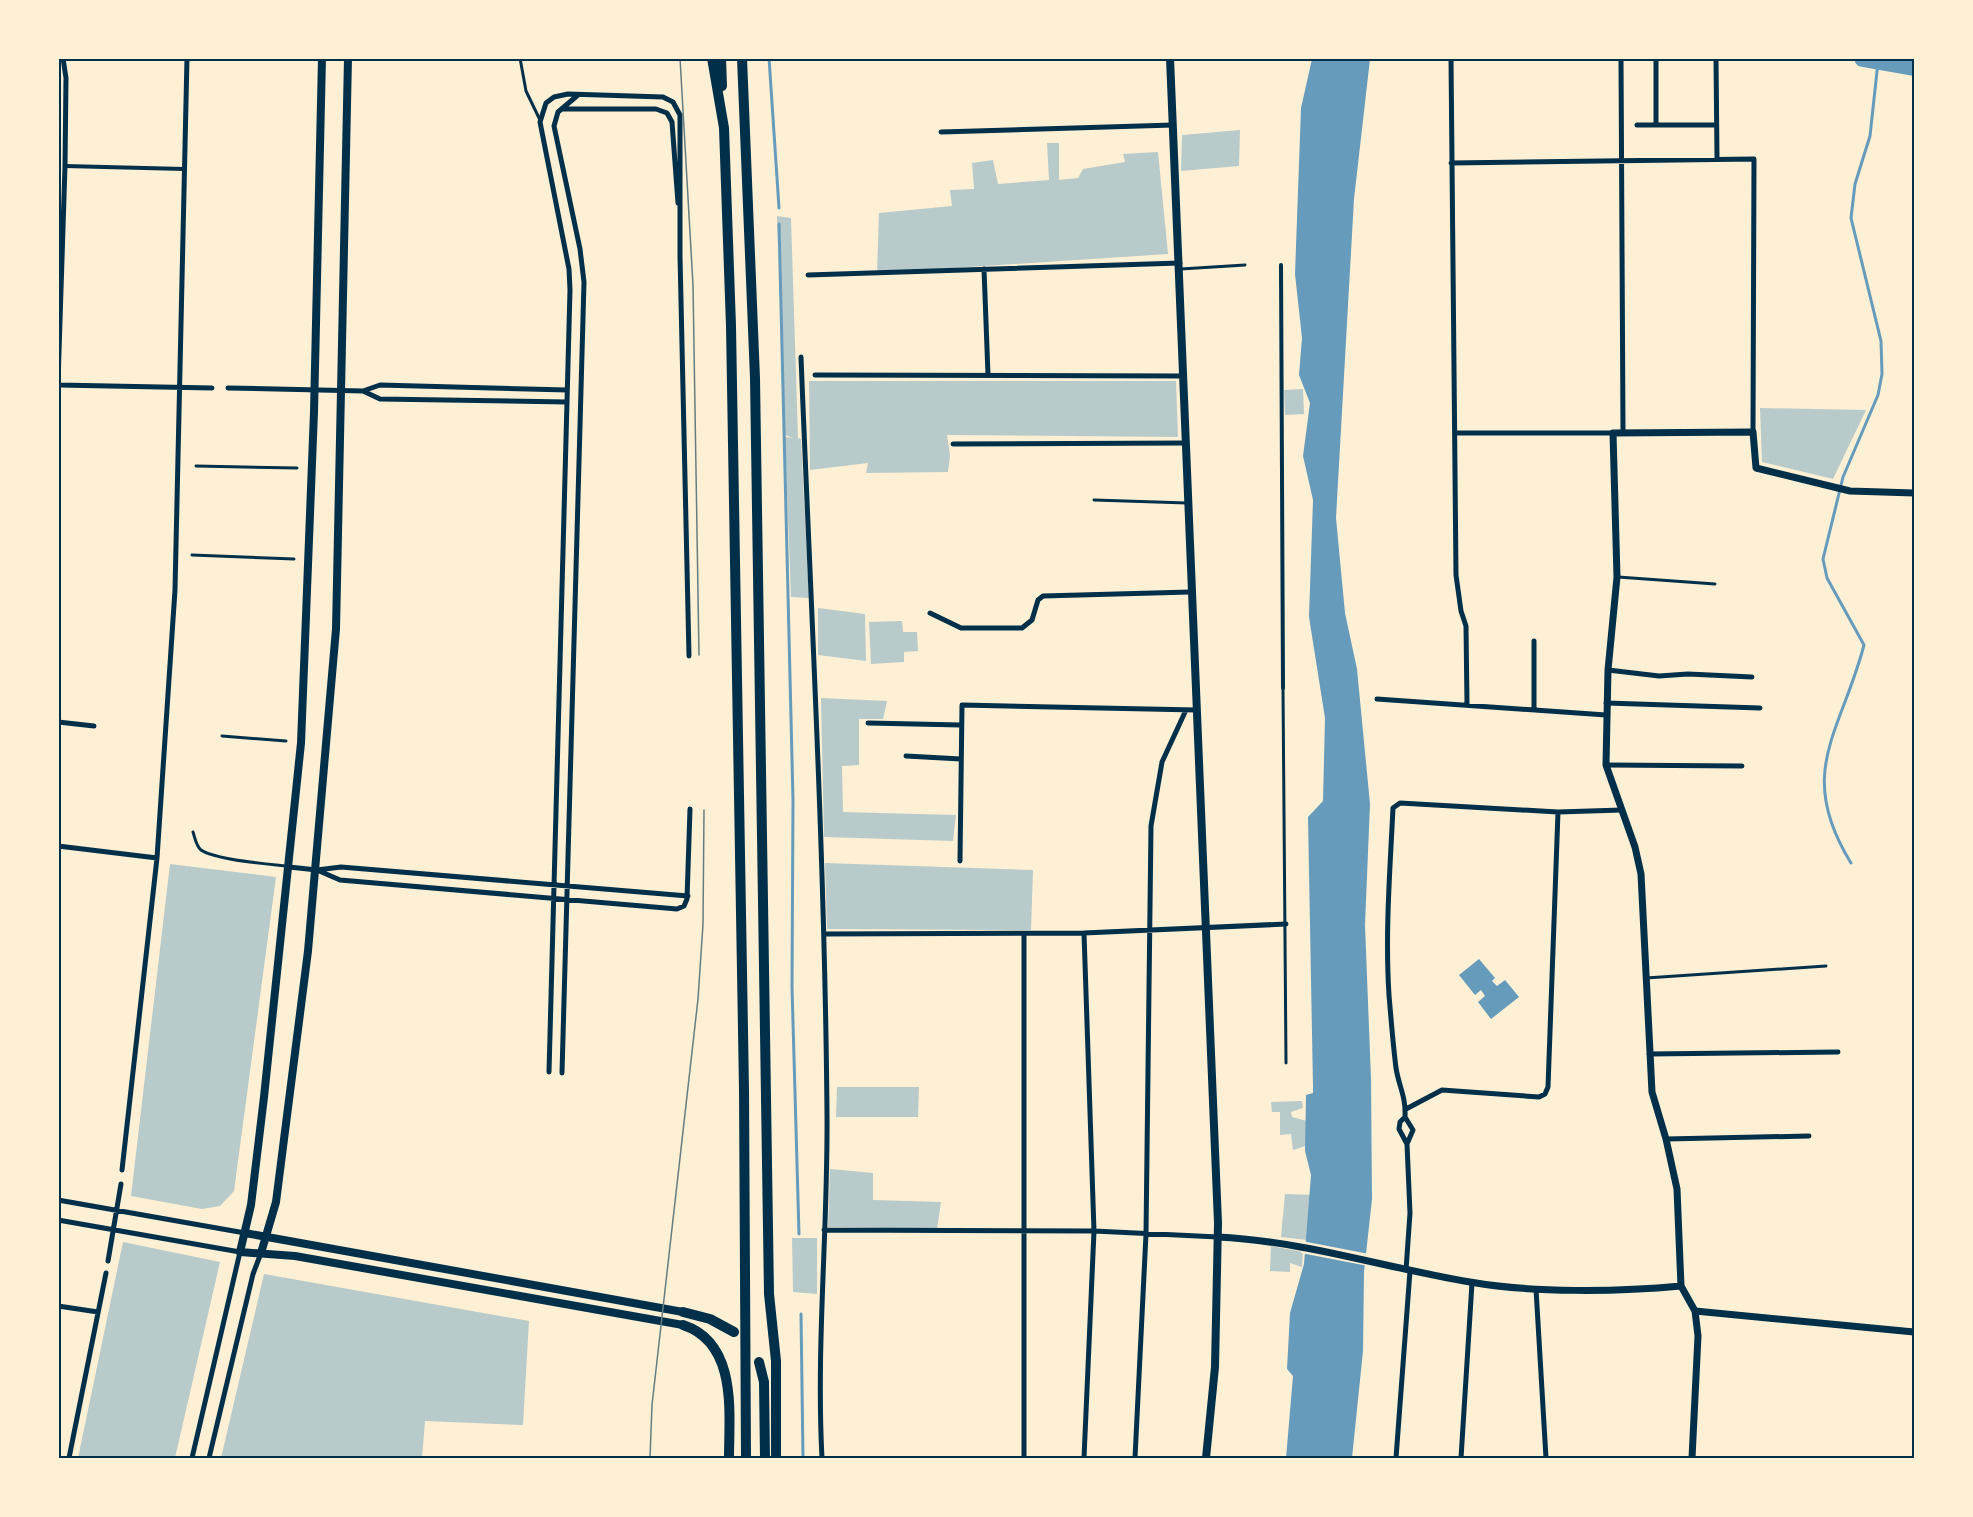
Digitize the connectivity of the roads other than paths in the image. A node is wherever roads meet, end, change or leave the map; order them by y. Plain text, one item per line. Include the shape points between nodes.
1 (63, 58) edge
2 (187, 58) edge
3 (322, 58) edge
4 (348, 58) edge
5 (520, 58) edge
6 (712, 58) edge
7 (721, 58) edge
8 (742, 58) edge
9 (1170, 58) edge
10 (1451, 58) edge
11 (1621, 58) edge
12 (1656, 58) edge
13 (1716, 58) edge
14 (579, 94) junction
15 (560, 110) junction
16 (540, 122) junction
17 (1173, 125) junction
18 (1636, 125) dead end
19 (1656, 125) junction
20 (1716, 125) junction
21 (724, 128) junction
22 (940, 132) dead end
23 (1621, 159) junction
24 (1717, 159) junction
25 (1451, 163) junction
26 (65, 166) junction
27 (184, 169) junction
28 (680, 234) junction
29 (1281, 265) dead end
30 (1180, 266) junction
31 (1245, 266) dead end
32 (984, 269) junction
33 (808, 275) dead end
34 (801, 357) dead end
35 (815, 375) dead end
36 (988, 375) junction
37 (1184, 376) junction
38 (58, 384) edge
39 (180, 387) junction
40 (212, 388) dead end
41 (228, 388) dead end
42 (315, 390) junction
43 (340, 390) junction
44 (567, 390) junction
45 (363, 391) junction
46 (567, 402) junction
47 (1623, 432) junction
48 (1754, 432) junction
49 (1455, 433) junction
50 (1612, 433) junction
51 (1185, 443) junction
52 (953, 444) dead end
53 (196, 466) dead end
54 (297, 468) dead end
55 (1914, 492) edge
56 (1094, 500) dead end
57 (1187, 503) junction
58 (192, 555) dead end
59 (294, 559) dead end
60 (1617, 577) junction
61 (1715, 584) dead end
62 (1190, 592) junction
63 (930, 613) dead end
64 (1534, 641) dead end
65 (560, 643) junction
66 (574, 644) junction
67 (689, 656) dead end
68 (1608, 670) junction
69 (1752, 677) dead end
70 (1283, 688) joint
71 (1377, 699) dead end
72 (1606, 703) junction
73 (1467, 704) junction
74 (1534, 708) junction
75 (1760, 708) dead end
76 (1186, 710) junction
77 (1196, 710) junction
78 (1606, 715) junction
79 (58, 722) edge
80 (868, 723) dead end
81 (962, 725) junction
82 (94, 726) dead end
83 (222, 736) dead end
84 (286, 741) dead end
85 (906, 756) dead end
86 (557, 757) junction
87 (570, 757) junction
88 (961, 759) junction
89 (1606, 765) junction
90 (1742, 766) dead end
91 (556, 779) junction
92 (570, 780) junction
93 (690, 809) dead end
94 (1622, 810) junction
95 (1558, 812) junction
96 (194, 832) dead end
97 (58, 846) edge
98 (157, 858) junction
99 (960, 861) dead end
100 (289, 867) junction
101 (317, 870) junction
102 (553, 886) junction
103 (567, 886) junction
104 (687, 896) junction
105 (566, 899) junction
106 (553, 900) junction
107 (1286, 924) junction
108 (1205, 927) junction
109 (1147, 930) junction
110 (1084, 933) junction
111 (824, 934) junction
112 (1024, 934) junction
113 (1826, 966) dead end
114 (1646, 978) junction
115 (1838, 1052) dead end
116 (1649, 1054) junction
117 (1286, 1063) dead end
118 (549, 1072) dead end
119 (562, 1073) dead end
120 (1406, 1108) junction
121 (1405, 1117) junction
122 (1809, 1136) dead end
123 (1666, 1139) junction
124 (1407, 1144) junction
125 (122, 1170) dead end
126 (121, 1184) dead end
127 (58, 1200) edge
128 (118, 1211) junction
129 (58, 1220) edge
130 (115, 1230) junction
131 (824, 1230) junction
132 (1025, 1230) junction
133 (1094, 1231) junction
134 (245, 1233) junction
135 (1146, 1234) junction
136 (267, 1237) junction
137 (1218, 1237) junction
138 (240, 1252) junction
139 (261, 1253) junction
140 (108, 1261) dead end
141 (1408, 1271) junction
142 (106, 1273) dead end
143 (1472, 1283) junction
144 (1681, 1286) junction
145 (1536, 1289) junction
146 (58, 1306) edge
147 (1695, 1311) junction
148 (98, 1312) junction
149 (683, 1312) joint
150 (683, 1325) joint
151 (734, 1332) dead end
152 (1914, 1332) edge
153 (759, 1362) dead end
154 (69, 1458) edge
155 (192, 1458) edge
156 (209, 1458) edge
157 (729, 1458) edge
158 (746, 1458) edge
159 (765, 1458) edge
160 (776, 1458) edge
161 (822, 1458) edge
162 (1024, 1458) edge
163 (1084, 1458) edge
164 (1135, 1458) edge
165 (1206, 1458) edge
166 (1396, 1458) edge
167 (1461, 1458) edge
168 (1546, 1458) edge
169 (1692, 1458) edge

1 - 26 street
2 - 27 street
3 - 42 main road
4 - 43 main road
5 - 16 lane via 526,91
6 - 21 highway
7 - 21 highway
8 - 160 highway via 754,323 769,1279 776,1361
9 - 17 main road
10 - 25 street
11 - 23 street
12 - 19 street
13 - 20 street
14 - 15 street
14 - 16 street via 550,100
14 - 28 street via 659,97 675,105 680,116 682,150
15 - 28 street via 656,109 669,115
15 - 66 street via 555,117 555,130 584,282
16 - 44 street via 570,280
17 - 22 street
17 - 30 main road
18 - 19 street
19 - 20 street
20 - 24 street
21 - 158 highway via 731,326
23 - 24 street
23 - 25 street
23 - 47 street
24 - 48 street via 1754,159
25 - 49 street
26 - 27 street
26 - 38 street
27 - 39 street
28 - 67 street
29 - 70 street
30 - 31 lane
30 - 32 street
30 - 37 main road
32 - 33 street
32 - 36 street
34 - 111 street
35 - 36 street
36 - 37 street
37 - 51 main road
38 - 39 street
39 - 40 street
39 - 98 street via 175,590
41 - 42 street
42 - 43 street
42 - 100 main road via 303,708
43 - 45 street
43 - 101 main road via 336,629
44 - 45 street via 380,385
44 - 46 street
45 - 46 street via 380,399
46 - 65 street
47 - 48 street
47 - 50 street
48 - 55 street via 1756,468 1850,491
49 - 50 street
49 - 73 street via 1456,575 1466,626
50 - 60 street
51 - 52 street
51 - 57 main road
53 - 54 lane
56 - 57 lane
57 - 62 main road
58 - 59 lane
60 - 61 lane
60 - 68 street
62 - 63 street via 1043,596 1032,620 1022,628 961,628
62 - 77 main road
64 - 74 street
65 - 66 street
65 - 86 street
66 - 87 street
68 - 69 street via 1659,676
68 - 72 street
70 - 107 lane
71 - 73 street
72 - 75 street
72 - 78 street
73 - 74 street
74 - 78 street
76 - 77 street
76 - 81 street via 962,705
76 - 109 street via 1162,762 1150,826
77 - 108 main road
78 - 89 street
79 - 82 street
80 - 81 street
81 - 88 street
83 - 84 lane
85 - 88 street
86 - 87 street
86 - 91 street
87 - 92 street
88 - 99 street
89 - 90 street
89 - 94 street
91 - 92 lane
91 - 102 street
92 - 103 street
93 - 104 street
94 - 95 street
94 - 114 street via 1641,874
95 - 120 street via 1545,1094 1539,1097 1442,1090
95 - 120 street via 1400,803 1393,808 1389,994 1396,1063
96 - 100 lane via 202,850
97 - 98 street
98 - 125 street
100 - 101 street
100 - 134 main road
101 - 102 street via 341,867
101 - 106 street via 340,880
101 - 136 main road via 280,1167
102 - 103 street
102 - 106 street
103 - 104 street
103 - 105 street
104 - 105 street via 684,906 673,909
105 - 106 street
105 - 119 street
106 - 118 street
107 - 108 street
107 - 117 lane
108 - 109 street
108 - 137 main road
109 - 110 street
109 - 135 street
110 - 112 street
110 - 133 street
111 - 112 street
111 - 131 street
112 - 132 street
113 - 114 lane
114 - 116 street
115 - 116 street
116 - 123 street via 1652,1092
120 - 121 street
121 - 124 street via 1413,1130
121 - 124 street via 1399,1129
122 - 123 street
123 - 144 street via 1677,1189
124 - 141 street
126 - 128 street
127 - 128 street
128 - 130 street
128 - 134 street
129 - 130 street
130 - 138 street
130 - 140 street
131 - 132 street
131 - 161 street
132 - 133 street
132 - 162 street
133 - 135 street
133 - 163 street
134 - 136 main road
134 - 138 main road
135 - 137 street
135 - 164 street
136 - 139 main road
136 - 149 main road
137 - 141 street via 1291,1246
137 - 165 main road via 1215,1367
138 - 139 main road
138 - 155 street
139 - 150 main road
139 - 156 street
141 - 143 street
141 - 166 street
142 - 148 street
143 - 145 street
143 - 167 street
144 - 145 street
144 - 147 street
145 - 168 street
146 - 148 street
147 - 152 street
147 - 169 street via 1698,1336
148 - 154 street
149 - 151 highway via 710,1319
150 - 157 highway via 706,1339 722,1364 729,1391
153 - 159 highway via 764,1382

